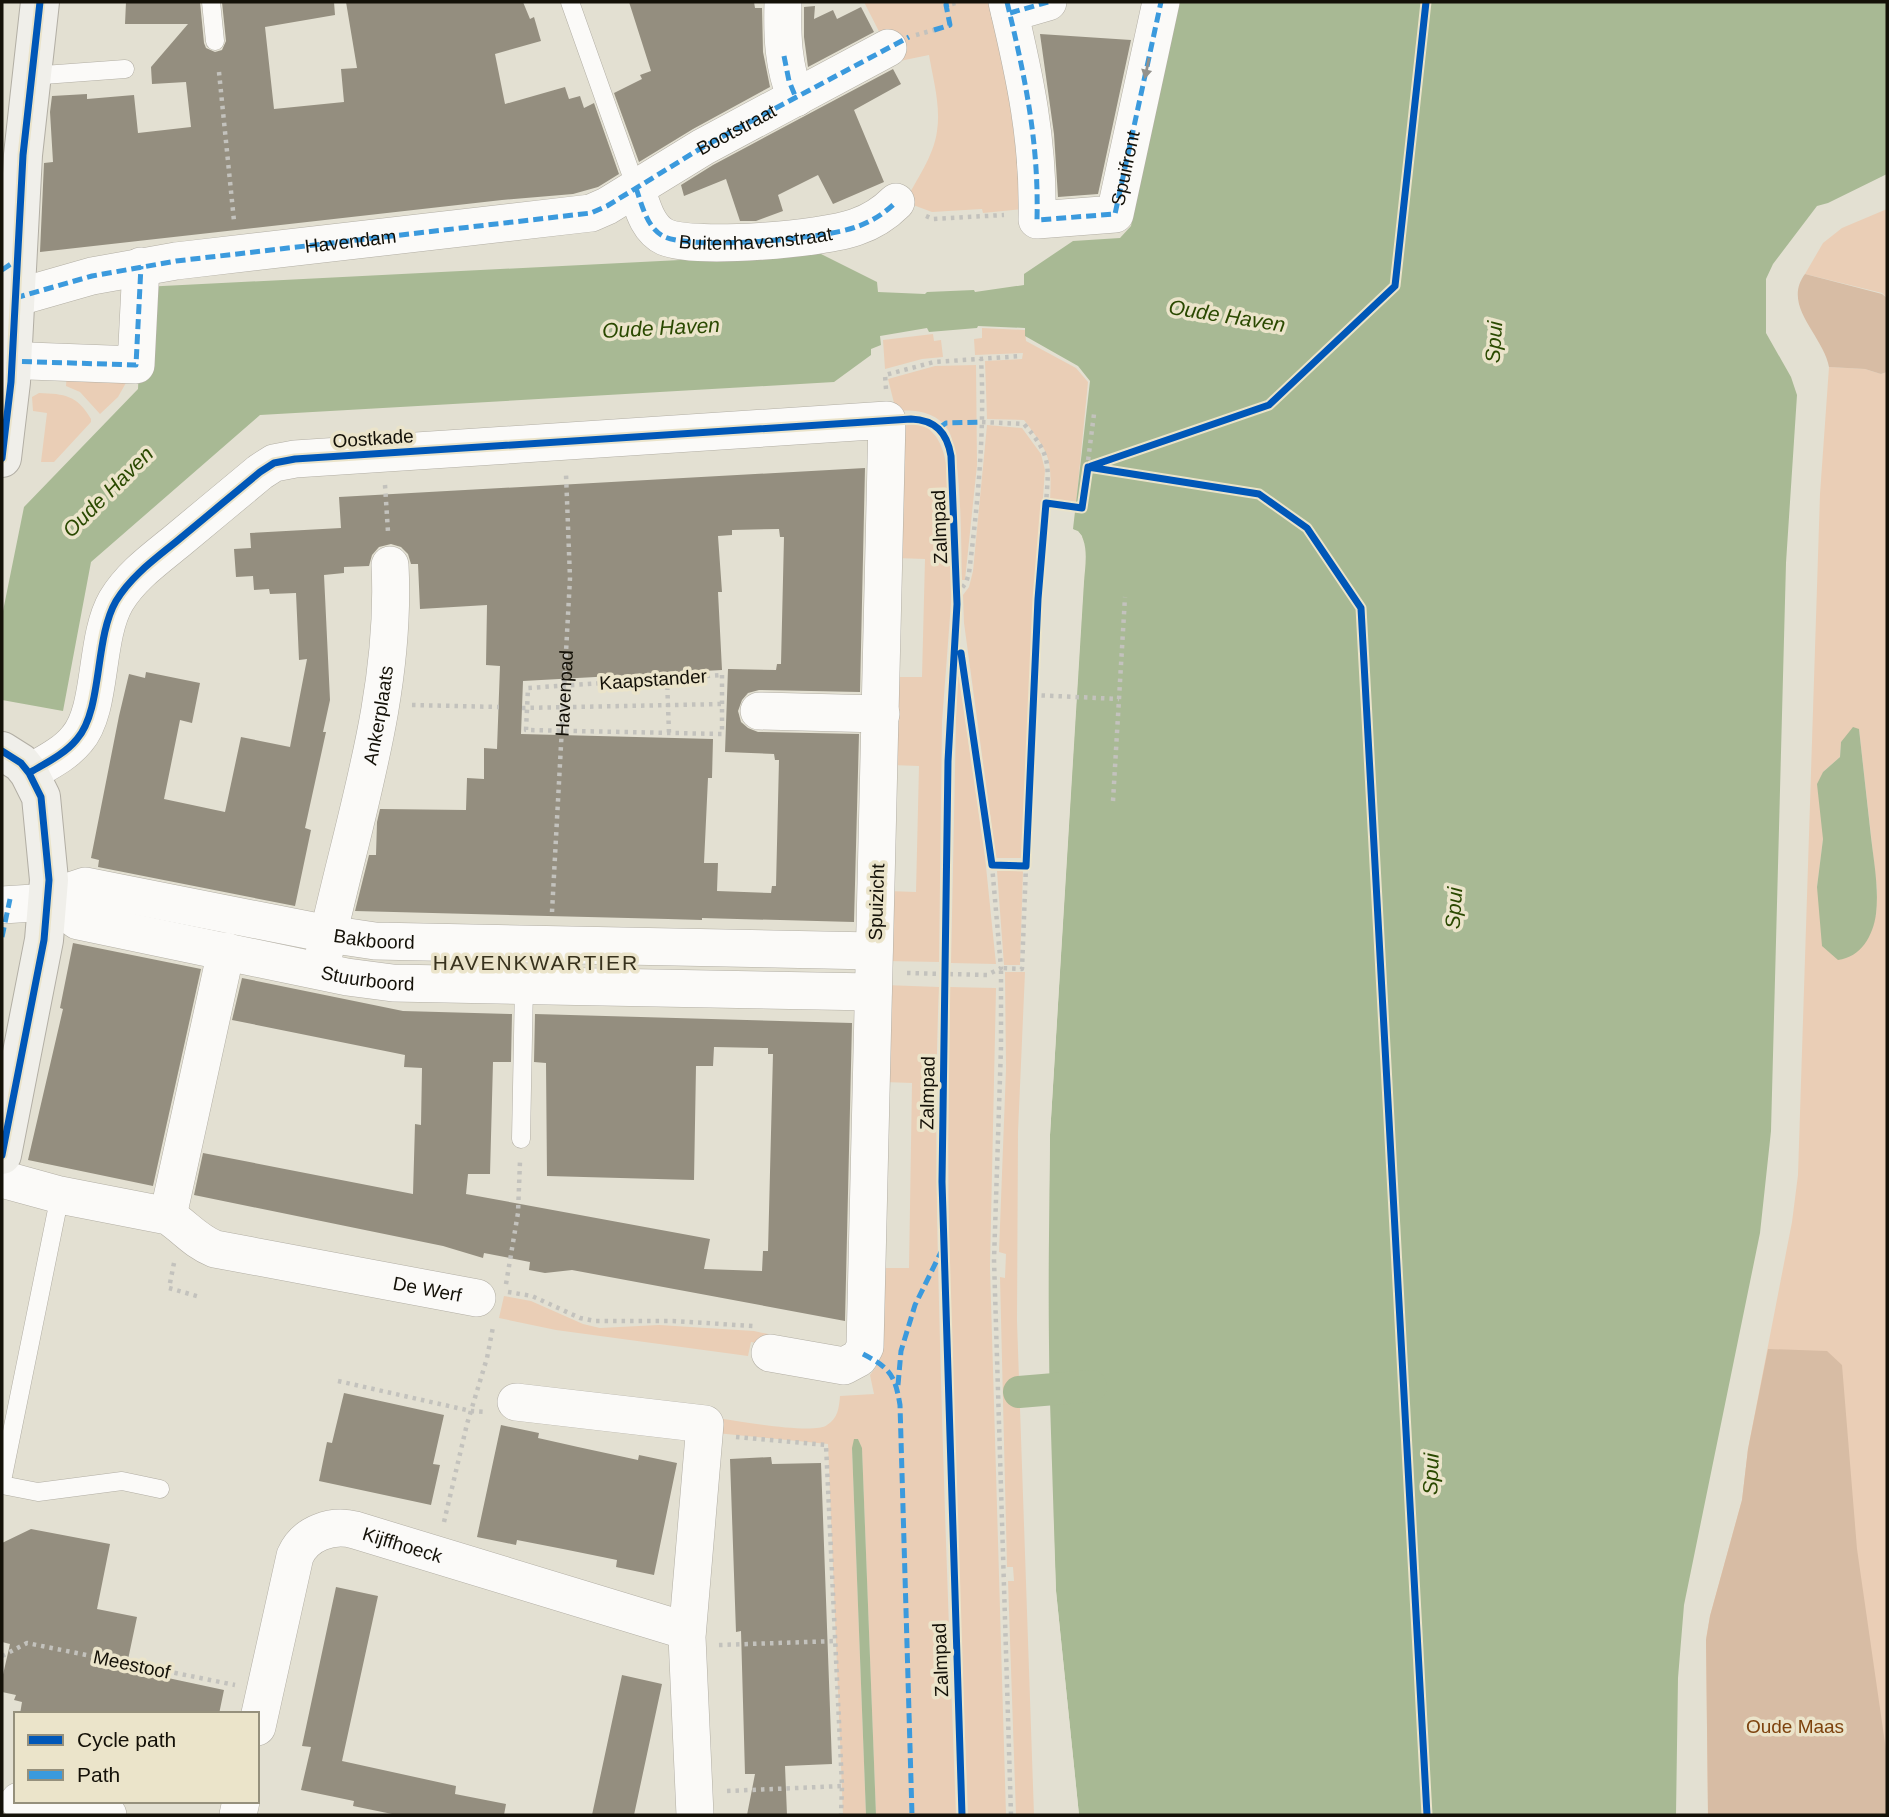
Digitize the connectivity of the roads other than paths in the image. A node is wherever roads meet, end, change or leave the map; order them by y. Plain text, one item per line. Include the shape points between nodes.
1 (40, 2) edge
2 (211, 2) edge
3 (570, 2) edge
4 (783, 2) edge
5 (1048, 2) edge
6 (1161, 2) edge
7 (1008, 7) edge
8 (215, 41) dead end
9 (898, 42) road end
10 (125, 69) dead end
11 (30, 76) junction
12 (796, 97) junction
13 (676, 163) joint
14 (635, 188) junction
15 (911, 209) road end
16 (141, 266) junction
17 (11, 276) edge
18 (7, 361) edge
19 (887, 420) joint
20 (2, 458) edge
21 (390, 565) road end
22 (759, 711) dead end
23 (881, 714) junction
24 (15, 762) edge
25 (49, 899) junction
26 (5, 912) edge
27 (328, 934) junction
28 (538, 944) junction
29 (752, 949) junction
30 (226, 951) junction
31 (320, 971) junction
32 (882, 972) junction
33 (524, 985) junction
34 (751, 989) junction
35 (521, 1139) road end
36 (2, 1155) edge
37 (2, 1180) edge
38 (61, 1195) junction
39 (168, 1216) junction
40 (492, 1295) road end
41 (770, 1353) road end
42 (516, 1402) road end
43 (2, 1483) edge
44 (160, 1489) dead end
45 (687, 1639) junction
46 (259, 1718) edge
47 (30, 1803) edge
48 (695, 1804) edge
49 (108, 1815) edge

1 - 11 street
2 - 8 lane
3 - 14 lane
4 - 12 street, Bootstraat via 784,56
5 - 7 street, Spuifront
6 -> 7 street, Spuifront via 1115,214 1037,220 1033,125
9 - 12 street, Bootstraat
10 - 11 lane
11 - 17 street
12 - 13 street, Bootstraat
13 - 14 street, Havendam
14 - 15 street, Buitenhavenstraat via 658,233 693,242 832,233
14 - 16 street, Havendam via 607,206 578,215
16 - 17 street, Havendam via 92,276
16 - 18 street via 136,365
17 - 18 street
18 - 20 street
19 - 23 street, Spuizicht
19 - 24 street, Oostkade via 287,460 269,466 145,567 124,590 108,619 90,712 78,738 62,752
21 - 27 street, Ankerplaats via 390,631 380,705
22 - 23 street
23 - 32 street, Spuizicht
24 - 25 street via 41,797
25 - 26 street
25 - 27 street, Bakboord via 85,886
25 - 30 street, Stuurboord via 78,921
25 - 36 street
27 - 28 street, Bakboord via 390,943
27 - 31 street, Ankerplaats
28 - 29 street, Bakboord
28 - 33 street
29 - 32 street, Bakboord
29 - 34 street
30 - 31 street, Stuurboord
30 - 39 street
31 - 33 street, Stuurboord via 393,983
32 - 34 street, Stuurboord
32 - 41 street, Spuizicht via 863,1354 855,1362 838,1366
33 - 34 street, Stuurboord
33 - 35 lane
37 - 38 street, De Werf
38 - 39 street, De Werf
38 - 43 lane
39 - 40 street, De Werf via 199,1243 215,1249
42 - 45 street via 705,1424
43 - 44 lane via 38,1492 122,1481
45 - 46 street, Kijffhoeck via 341,1527 306,1541 295,1556
45 - 48 street
47 - 49 street

